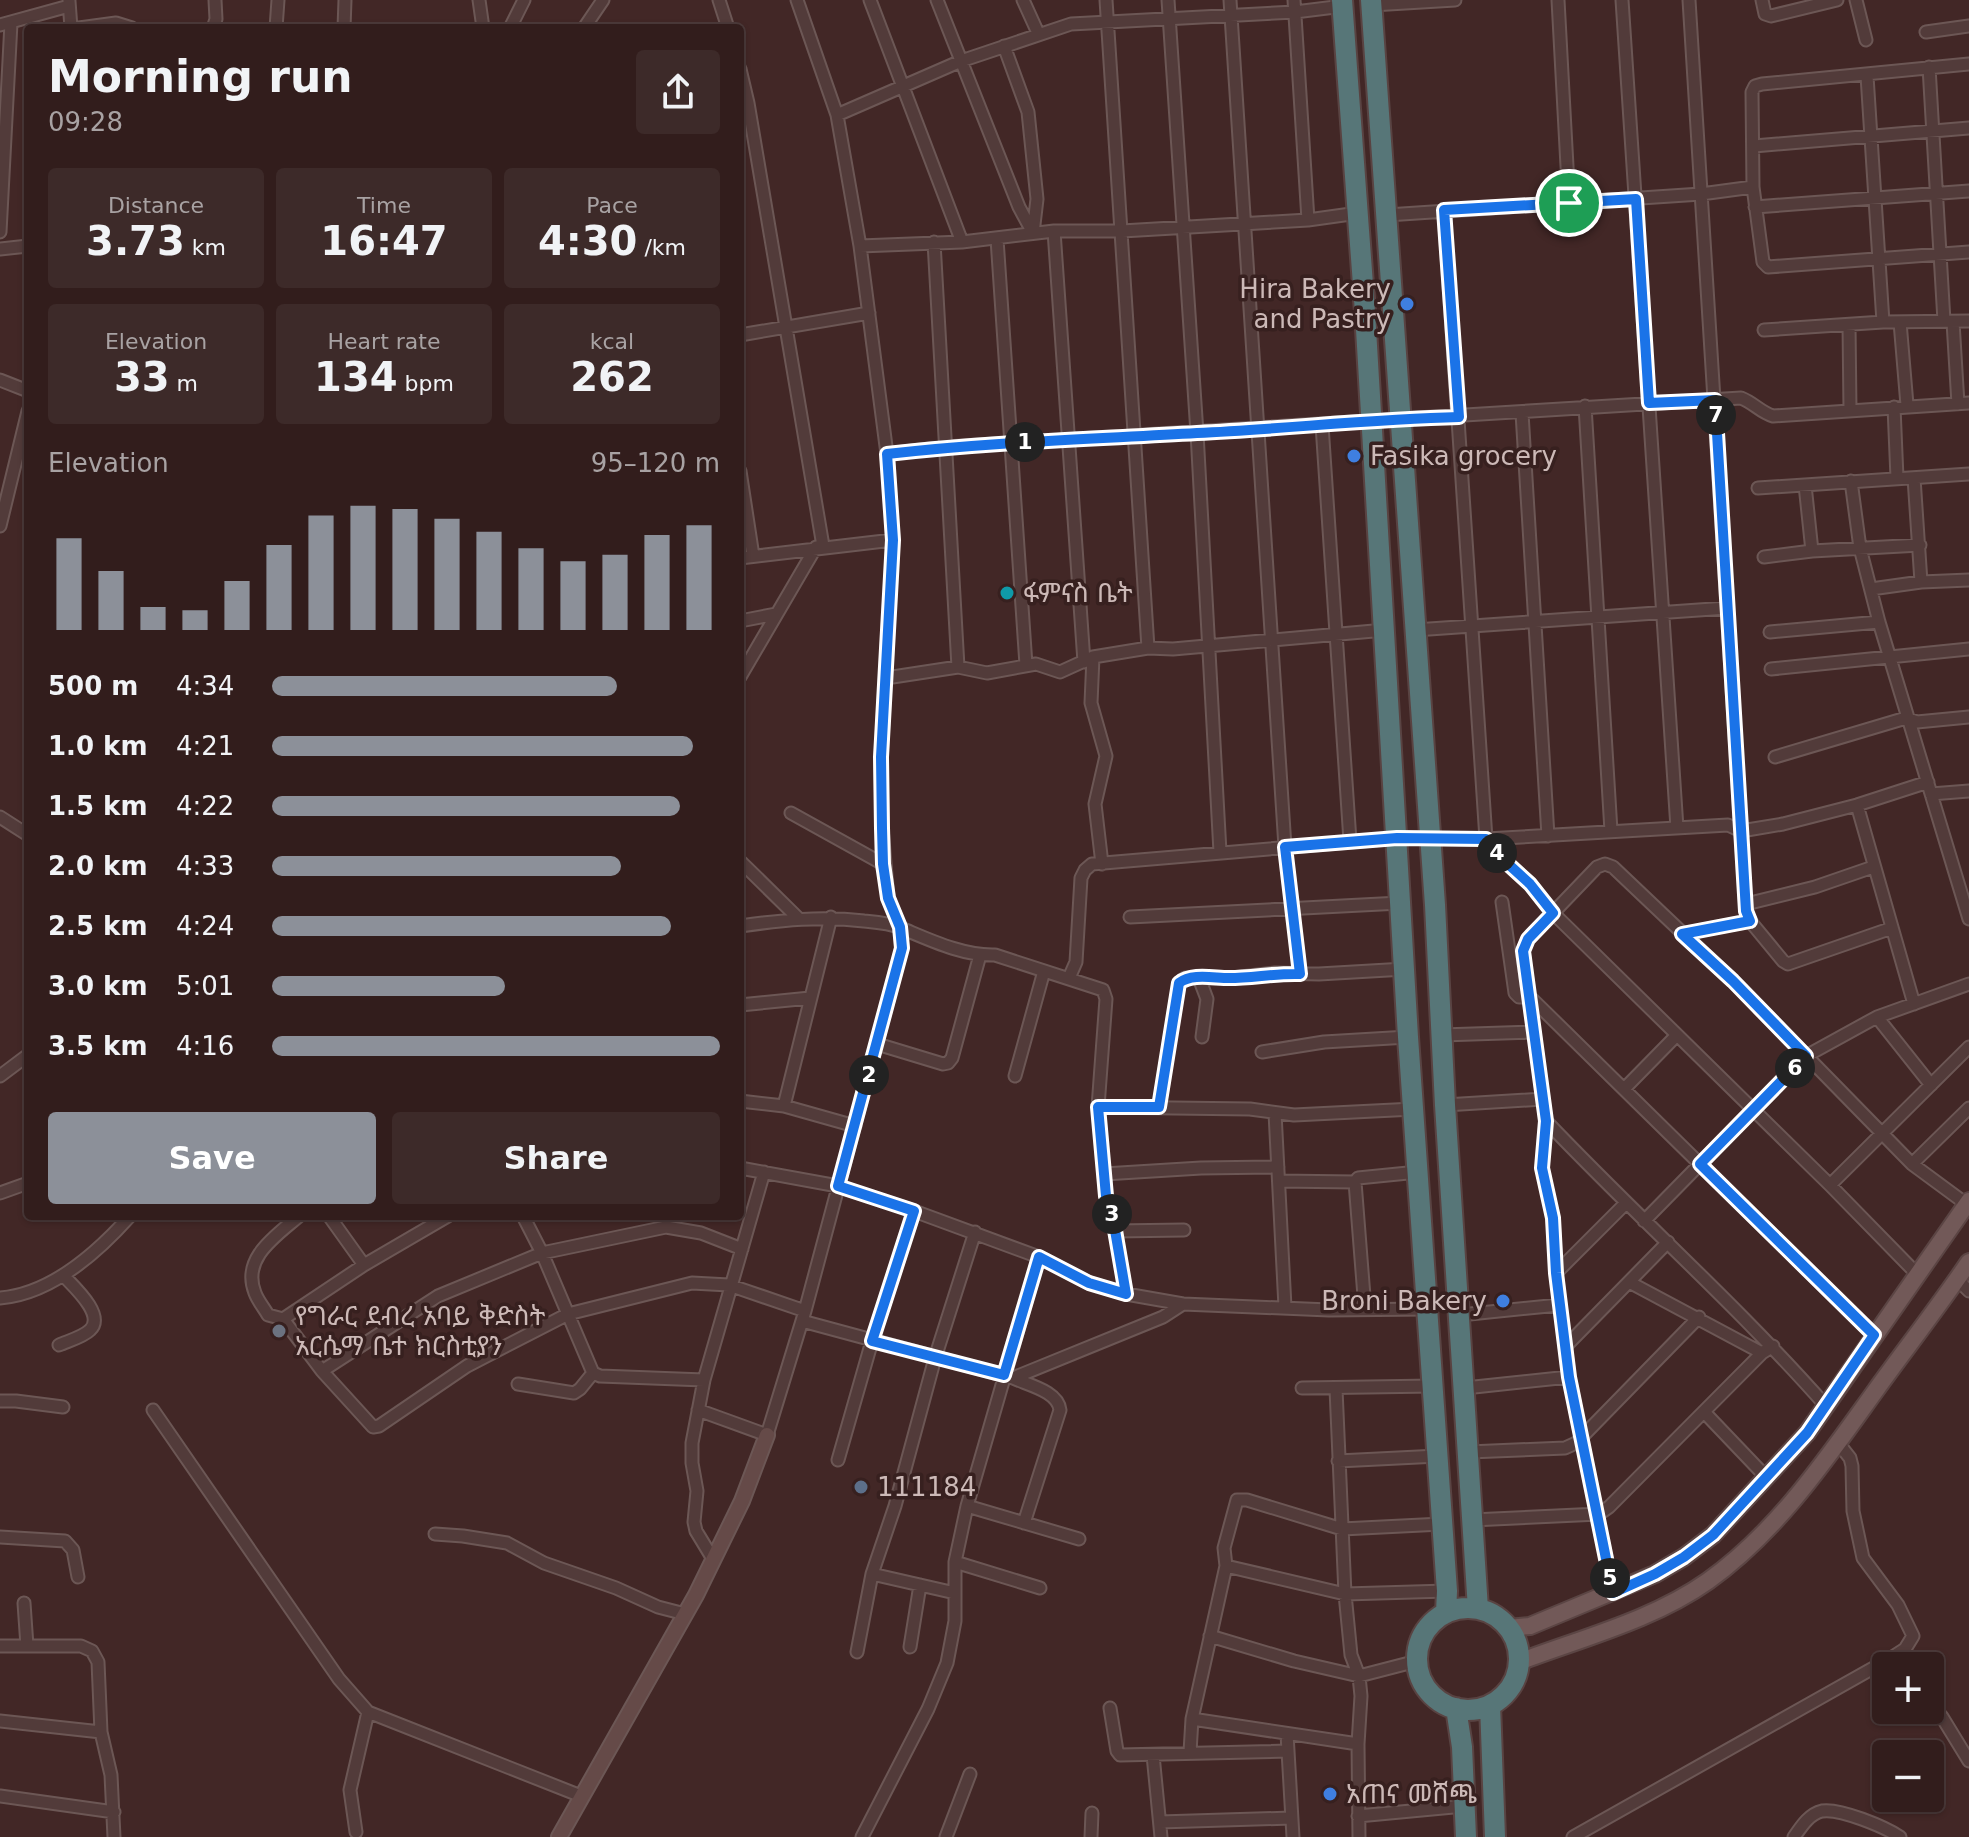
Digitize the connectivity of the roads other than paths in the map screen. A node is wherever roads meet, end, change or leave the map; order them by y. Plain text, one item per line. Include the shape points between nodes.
1 (215, 0) edge
2 (278, 0) edge
3 (345, 0) edge
4 (479, 0) edge
5 (524, 0) edge
6 (603, 0) edge
7 (719, 0) edge
8 (797, 0) edge
9 (870, 0) edge
10 (937, 0) edge
11 (1023, 0) edge
12 (1106, 0) edge
13 (1168, 0) edge
14 (1230, 0) edge
15 (1455, 0) edge
16 (1558, 0) edge
17 (1622, 0) edge
18 (1689, 0) edge
19 (1762, 0) edge
20 (1837, 0) edge
21 (1856, 0) edge
22 (69, 3) edge
23 (1343, 3) edge
24 (1371, 3) edge
25 (1294, 6) edge
26 (1231, 14) junction
27 (1170, 19) junction
28 (1107, 21) junction
29 (5, 24) edge
30 (71, 24) edge
31 (214, 24) edge
32 (276, 24) edge
33 (344, 24) edge
34 (482, 24) edge
35 (512, 24) edge
36 (587, 24) edge
37 (727, 24) edge
38 (1969, 26) edge
39 (1926, 32) dead end
40 (1038, 33) junction
41 (1866, 40) dead end
42 (1004, 46) junction
43 (961, 61) junction
44 (1969, 64) edge
45 (1929, 67) junction
46 (1867, 76) junction
47 (744, 86) edge
48 (902, 87) junction
49 (837, 115) junction
50 (1969, 128) edge
51 (1933, 131) junction
52 (1869, 137) junction
53 (1754, 146) junction
54 (1753, 187) junction
55 (1969, 191) edge
56 (1701, 194) junction
57 (1937, 194) junction
58 (1874, 198) junction
59 (1636, 199) junction
60 (1569, 203) junction
61 (1755, 207) junction
62 (1444, 210) junction
63 (1358, 213) junction
64 (1387, 215) junction
65 (1308, 220) junction
66 (1246, 223) junction
67 (1184, 226) junction
68 (1054, 231) junction
69 (1122, 231) junction
70 (0, 232) edge
71 (1033, 233) junction
72 (997, 239) junction
73 (934, 242) junction
74 (962, 242) junction
75 (24, 246) edge
76 (860, 246) junction
77 (0, 249) edge
78 (1969, 252) edge
79 (1940, 254) junction
80 (1879, 257) junction
81 (869, 313) junction
82 (1949, 321) junction
83 (1969, 321) edge
84 (1883, 322) junction
85 (1900, 322) junction
86 (1849, 325) junction
87 (788, 327) junction
88 (1764, 330) dead end
89 (744, 334) edge
90 (0, 380) edge
91 (24, 389) edge
92 (1715, 400) junction
93 (1649, 403) junction
94 (1963, 404) edge
95 (1907, 405) junction
96 (1585, 406) junction
97 (1894, 407) junction
98 (1850, 410) junction
99 (1522, 413) junction
100 (1459, 417) junction
101 (1400, 418) junction
102 (1370, 421) junction
103 (1322, 425) junction
104 (1259, 429) junction
105 (1197, 433) junction
106 (1135, 435) junction
107 (1067, 439) junction
108 (1010, 444) junction
109 (24, 445) edge
110 (946, 447) junction
111 (887, 454) junction
112 (1969, 474) edge
113 (1897, 478) junction
114 (1914, 478) junction
115 (1851, 481) junction
116 (1805, 485) junction
117 (1758, 488) dead end
118 (744, 497) edge
119 (0, 526) edge
120 (893, 540) junction
121 (1920, 545) junction
122 (820, 547) junction
123 (1860, 548) junction
124 (1812, 551) junction
125 (753, 556) junction
126 (744, 557) edge
127 (1764, 557) dead end
128 (1969, 580) edge
129 (1921, 582) junction
130 (1871, 589) junction
131 (1727, 608) junction
132 (1663, 612) junction
133 (776, 614) junction
134 (1598, 616) junction
135 (744, 620) edge
136 (1534, 621) junction
137 (1879, 622) junction
138 (1472, 625) junction
139 (1385, 630) junction
140 (1415, 630) junction
141 (1770, 632) dead end
142 (1338, 633) junction
143 (1273, 639) junction
144 (1208, 646) junction
145 (1148, 648) junction
146 (1969, 649) edge
147 (1089, 659) junction
148 (1889, 659) junction
149 (1026, 665) junction
150 (958, 667) junction
151 (1771, 669) dead end
152 (744, 670) edge
153 (886, 678) junction
154 (1969, 717) edge
155 (1906, 718) junction
156 (1775, 757) dead end
157 (1930, 788) junction
158 (1969, 791) edge
159 (1857, 805) junction
160 (791, 813) dead end
161 (2, 821) edge
162 (1677, 828) junction
163 (1611, 831) junction
164 (1741, 831) junction
165 (24, 833) edge
166 (1548, 836) junction
167 (1397, 838) junction
168 (1429, 839) junction
169 (1486, 839) junction
170 (1350, 841) junction
171 (1285, 847) junction
172 (1220, 852) junction
173 (883, 864) junction
174 (1102, 864) junction
175 (744, 865) edge
176 (1873, 867) junction
177 (1969, 874) edge
178 (1956, 876) junction
179 (1502, 902) dead end
180 (1400, 903) junction
181 (1746, 904) junction
182 (1293, 907) junction
183 (1553, 913) junction
184 (831, 917) junction
185 (1130, 917) dead end
186 (798, 918) junction
187 (1969, 919) edge
188 (1750, 921) junction
189 (744, 925) edge
190 (900, 927) junction
191 (1892, 928) junction
192 (1682, 934) junction
193 (980, 955) junction
194 (1405, 969) junction
195 (1044, 971) junction
196 (1300, 974) junction
197 (1069, 978) junction
198 (1199, 978) junction
199 (1969, 984) edge
200 (1530, 997) junction
201 (810, 998) junction
202 (1914, 1004) junction
203 (744, 1005) edge
204 (1877, 1017) junction
205 (1534, 1032) junction
206 (1442, 1035) junction
207 (1676, 1036) junction
208 (1202, 1037) dead end
209 (1408, 1037) junction
210 (877, 1044) junction
211 (1969, 1047) edge
212 (1262, 1052) dead end
213 (1806, 1056) junction
214 (24, 1058) edge
215 (0, 1076) edge
216 (1015, 1076) dead end
217 (1931, 1085) junction
218 (1624, 1089) junction
219 (1543, 1099) junction
220 (744, 1101) edge
221 (1445, 1105) junction
222 (784, 1106) junction
223 (1098, 1107) junction
224 (1159, 1107) junction
225 (1969, 1108) edge
226 (1414, 1109) junction
227 (1754, 1111) junction
228 (1275, 1113) junction
229 (1546, 1121) junction
230 (855, 1126) junction
231 (1881, 1133) junction
232 (1700, 1164) junction
233 (1912, 1164) junction
234 (1278, 1167) junction
235 (744, 1169) edge
236 (764, 1172) junction
237 (1418, 1172) junction
238 (1104, 1174) junction
239 (1279, 1181) junction
240 (1355, 1182) junction
241 (24, 1184) edge
242 (1830, 1185) junction
243 (838, 1186) junction
244 (0, 1193) edge
245 (1625, 1204) junction
246 (1968, 1204) edge
247 (914, 1211) junction
248 (127, 1220) edge
249 (294, 1220) edge
250 (332, 1220) edge
251 (441, 1220) edge
252 (525, 1220) edge
253 (1644, 1221) junction
254 (1184, 1230) dead end
255 (1115, 1231) junction
256 (975, 1232) junction
257 (1668, 1242) junction
258 (742, 1249) junction
259 (542, 1253) junction
260 (1039, 1257) junction
261 (1969, 1262) edge
262 (364, 1265) junction
263 (1556, 1273) junction
264 (1917, 1274) junction
265 (63, 1275) junction
266 (1629, 1282) junction
267 (729, 1285) junction
268 (1963, 1285) edge
269 (1126, 1294) junction
270 (0, 1298) edge
271 (1183, 1304) junction
272 (1559, 1305) junction
273 (1285, 1307) junction
274 (1365, 1309) junction
275 (1427, 1309) junction
276 (568, 1314) junction
277 (1460, 1315) junction
278 (804, 1316) junction
279 (1699, 1317) junction
280 (283, 1319) junction
281 (1874, 1335) junction
282 (872, 1341) junction
283 (59, 1345) dead end
284 (1565, 1347) junction
285 (1768, 1350) junction
286 (935, 1358) junction
287 (322, 1371) junction
288 (593, 1373) junction
289 (1008, 1376) junction
290 (1569, 1377) junction
291 (704, 1380) junction
292 (518, 1384) dead end
293 (1433, 1386) junction
294 (1302, 1388) dead end
295 (1465, 1388) junction
296 (1336, 1389) junction
297 (0, 1401) edge
298 (1826, 1406) junction
299 (63, 1407) dead end
300 (153, 1410) dead end
301 (698, 1410) junction
302 (1705, 1413) junction
303 (767, 1435) junction
304 (1583, 1436) junction
305 (1839, 1444) junction
306 (1469, 1452) junction
307 (1438, 1456) junction
308 (838, 1460) dead end
309 (1338, 1461) junction
310 (1767, 1478) junction
311 (967, 1506) junction
312 (1599, 1514) junction
313 (1472, 1520) junction
314 (1024, 1523) junction
315 (1442, 1524) junction
316 (1342, 1529) junction
317 (435, 1534) dead end
318 (0, 1537) edge
319 (1079, 1539) dead end
320 (713, 1559) junction
321 (955, 1562) junction
322 (1226, 1566) junction
323 (872, 1574) junction
324 (78, 1577) dead end
325 (920, 1585) junction
326 (1040, 1588) dead end
327 (1447, 1591) junction
328 (955, 1593) junction
329 (1613, 1593) junction
330 (1345, 1594) junction
331 (24, 1603) dead end
332 (1478, 1609) junction
333 (1446, 1613) junction
334 (685, 1614) junction
335 (1509, 1628) junction
336 (1210, 1636) junction
337 (0, 1646) edge
338 (27, 1646) junction
339 (910, 1647) dead end
340 (857, 1652) dead end
341 (1902, 1652) edge
342 (1417, 1661) junction
343 (1519, 1662) junction
344 (1872, 1674) edge
345 (1359, 1676) junction
346 (1490, 1705) junction
347 (1110, 1708) dead end
348 (1456, 1708) junction
349 (368, 1712) junction
350 (1192, 1719) junction
351 (1944, 1720) edge
352 (0, 1721) edge
353 (101, 1732) junction
354 (1287, 1734) junction
355 (1358, 1744) junction
356 (1288, 1751) junction
357 (1190, 1752) junction
358 (1153, 1755) junction
359 (1969, 1761) edge
360 (970, 1774) dead end
361 (0, 1796) edge
362 (581, 1796) junction
363 (1464, 1806) junction
364 (114, 1812) junction
365 (1092, 1813) dead end
366 (1358, 1816) junction
367 (1291, 1818) junction
368 (1160, 1822) junction
369 (356, 1832) dead end
370 (114, 1837) edge
371 (559, 1837) edge
372 (862, 1837) edge
373 (946, 1837) edge
374 (1091, 1837) edge
375 (1161, 1837) edge
376 (1293, 1837) edge
377 (1359, 1837) edge
378 (1466, 1837) edge
379 (1495, 1837) edge
380 (1573, 1837) edge
381 (1794, 1837) edge
382 (1900, 1837) edge

1 - 31 street
2 - 32 street
3 - 33 street
4 - 34 street
5 - 35 street
6 - 36 street
7 - 37 street
8 - 49 street
9 - 48 street
10 - 43 street
11 - 40 street
12 - 28 street
13 - 27 street
14 - 26 street
15 - 24 street
16 - 60 street
17 - 59 street
18 - 56 street
19 - 20 street via 1765,14 1771,16
21 - 41 street
22 - 29 street
22 - 30 street
23 - 25 street
23 - 63 highway
24 - 64 highway
25 - 26 street
25 - 65 street
26 - 27 street
26 - 66 street
27 - 28 street
27 - 67 street
28 - 40 street
28 - 69 street
29 - 70 street
38 - 39 street
40 - 42 street
42 - 43 street
42 - 71 street via 1030,124 1037,199
43 - 48 street
43 - 71 street
44 - 45 street
45 - 46 street
45 - 51 street
46 - 52 street
46 - 53 street via 1755,86
47 - 87 street
48 - 49 street
48 - 74 street
49 - 76 street
50 - 51 street
51 - 52 street
51 - 57 street
52 - 53 street
52 - 58 street
53 - 54 street
54 - 56 street
54 - 61 street
55 - 57 street
56 - 59 street
56 - 92 street
57 - 58 street
57 - 79 street
58 - 61 street
58 - 80 street
59 - 60 street
59 - 93 street
60 - 62 street
61 - 80 street via 1768,267
62 - 64 street
62 - 100 street
63 - 65 street
63 - 102 highway
64 - 101 highway
65 - 66 street
66 - 67 street
66 - 104 street
67 - 69 street
67 - 105 street
68 - 69 street
68 - 71 street
68 - 107 street
69 - 106 street
71 - 72 street
72 - 74 street
72 - 108 street
73 - 74 street
73 - 76 street
73 - 110 street
75 - 77 street
76 - 81 street
78 - 79 street
79 - 80 street
79 - 82 street
80 - 84 street
81 - 87 street
81 - 111 street
82 - 83 street
82 - 85 street
82 - 94 street
84 - 85 street
84 - 86 street
85 - 95 street
86 - 88 street
86 - 98 street
87 - 89 street
87 - 122 street
90 - 91 street
92 - 93 street
92 - 98 street via 1741,398 1773,416
92 - 131 street
93 - 96 street
93 - 132 street
94 - 95 street
95 - 97 street
96 - 99 street
96 - 134 street
97 - 98 street
97 - 113 street
99 - 100 street
99 - 136 street
100 - 101 street
100 - 138 street
101 - 102 street
101 - 140 highway
102 - 103 street
102 - 139 highway
103 - 104 street
103 - 142 street
104 - 105 street
104 - 143 street
105 - 106 street
105 - 144 street
106 - 107 street
106 - 145 street
107 - 108 street
107 - 147 street
108 - 110 street
108 - 149 street
109 - 119 street
110 - 111 street
110 - 150 street
111 - 120 street
112 - 114 street
113 - 114 street
113 - 115 street
114 - 121 street
115 - 116 street
115 - 123 street
116 - 117 street
116 - 124 street
118 - 125 street
120 - 122 street
120 - 153 street
121 - 123 street
121 - 129 street
122 - 125 street
122 - 133 street
123 - 124 street
123 - 130 street
124 - 127 street
125 - 126 street
128 - 129 street
129 - 130 street
130 - 137 street
131 - 132 street
131 - 164 street
132 - 134 street
132 - 162 street
133 - 135 street
133 - 152 street
134 - 136 street
134 - 163 street
136 - 138 street
136 - 166 street
137 - 141 street
137 - 148 street
138 - 140 street
138 - 169 street
139 - 142 street
139 - 167 highway
140 - 168 highway
142 - 143 street
142 - 170 street
143 - 144 street
143 - 171 street
144 - 145 street
144 - 172 street
145 - 147 street
146 - 148 street
147 - 149 street via 1060,672
147 - 174 street via 1091,703 1106,756 1095,804
148 - 151 street
148 - 155 street
149 - 150 street via 987,673
150 - 153 street
153 - 173 street
154 - 155 street via 1917,722
155 - 156 street
155 - 157 street
157 - 158 street
157 - 159 street
157 - 178 street
159 - 164 street
159 - 176 street
160 - 173 street
161 - 165 street
162 - 163 street
162 - 164 street via 1728,825
163 - 166 street
164 - 181 street
166 - 169 street
167 - 168 street
167 - 170 street
167 - 180 highway
168 - 169 street
168 - 206 highway
169 - 183 street
170 - 171 street
171 - 172 street
171 - 182 street
172 - 174 street
173 - 190 street via 888,898
174 - 197 street via 1092,864 1081,878 1076,962
175 - 186 street
176 - 181 street
176 - 191 street
177 - 178 street
178 - 187 street
179 - 200 street via 1515,993
180 - 182 street
180 - 194 highway
181 - 188 street
182 - 185 street
182 - 196 street
183 - 192 street via 1605,864
183 - 200 street via 1523,951
183 - 207 street
184 - 186 street
184 - 190 street
184 - 201 street
186 - 189 street
188 - 191 street via 1788,964
188 - 192 street
190 - 193 street
190 - 210 street via 902,948
191 - 202 street
192 - 213 street
193 - 195 street
193 - 210 street via 948,1063
194 - 196 street
194 - 209 highway
195 - 197 street
195 - 216 street
196 - 198 street
197 - 223 street via 1103,990 1106,999
198 - 208 street via 1207,999
198 - 224 street via 1179,983
199 - 202 street
200 - 205 street
200 - 218 street
201 - 203 street
201 - 222 street
202 - 204 street
204 - 213 street
204 - 217 street
205 - 206 street
205 - 219 street
206 - 221 highway
207 - 218 street
207 - 227 street
209 - 212 street
209 - 226 highway
210 - 230 street
211 - 217 street
213 - 227 street
213 - 231 street
214 - 215 street
217 - 231 street
218 - 232 street
219 - 221 street
219 - 229 street
220 - 222 street
221 - 277 highway
222 - 230 street
223 - 224 street
223 - 238 street
224 - 228 street
225 - 233 street
226 - 228 street
226 - 237 highway
227 - 232 street
227 - 242 street
228 - 234 street
229 - 245 street
229 - 263 street via 1542,1168 1553,1218
230 - 243 street
231 - 233 street
231 - 242 street
232 - 253 street
232 - 281 street
233 - 246 street
234 - 238 street
234 - 239 street
235 - 236 street
236 - 243 street
236 - 258 street
237 - 240 street
237 - 275 highway
238 - 255 street
239 - 240 street
239 - 273 street
240 - 274 street
241 - 244 street
242 - 264 street
243 - 247 street
243 - 278 street
245 - 253 street
245 - 263 street
246 - 264 main road
247 - 256 street
247 - 282 street
248 - 265 street
249 - 280 street via 253,1263 254,1292 268,1315
250 - 262 street
251 - 262 street
252 - 259 street
253 - 257 street
254 - 255 street
255 - 269 street
256 - 260 street
256 - 286 street
257 - 266 street
257 - 285 street
258 - 259 street via 666,1227
258 - 267 street
259 - 276 street
259 - 287 street via 438,1296
260 - 269 street via 1089,1283
260 - 289 street
261 - 268 main road
262 - 280 street
263 - 272 street
264 - 281 main road
265 - 270 street via 42,1288
265 - 283 street via 92,1308 94,1322 90,1330
266 - 279 street
266 - 284 street
267 - 276 street via 692,1283
267 - 278 street
267 - 291 street
268 - 305 main road
269 - 271 street
271 - 273 street
271 - 289 street via 1163,1317
272 - 277 street
272 - 284 street
273 - 274 street
274 - 275 street
275 - 293 highway
276 - 287 street via 467,1366 376,1427
276 - 288 street
277 - 295 highway
278 - 282 street
278 - 303 street
279 - 285 street
279 - 304 street
280 - 287 street
281 - 298 main road
282 - 286 street
282 - 308 street
284 - 290 street
285 - 298 street
285 - 302 street
286 - 289 street
286 - 323 street
288 - 291 street
288 - 292 street via 574,1393
289 - 311 street
289 - 314 street via 1054,1397 1060,1410
290 - 295 street
290 - 304 street
291 - 301 street
293 - 296 street
293 - 307 highway
294 - 296 street
295 - 306 highway
296 - 309 street
297 - 299 street
298 - 310 main road
300 - 349 street via 339,1679
301 - 303 street
301 - 320 street via 692,1443 694,1522
302 - 310 street
302 - 312 street
303 - 320 street
304 - 306 street via 1565,1448
304 - 312 street
305 - 341 street via 1852,1466 1853,1511 1863,1558 1898,1605 1913,1636
305 - 343 main road via 1772,1524 1709,1581 1638,1618
306 - 313 highway
307 - 309 street
307 - 315 highway
309 - 316 street
310 - 329 main road via 1713,1535 1684,1557
311 - 314 street
311 - 321 street
312 - 313 street
312 - 329 street
313 - 332 highway
314 - 319 street
315 - 316 street
315 - 327 highway
316 - 322 street via 1237,1500 1224,1548
316 - 330 street
317 - 334 street via 507,1543 544,1563
318 - 324 street via 65,1541 73,1550
320 - 334 street
321 - 326 street
321 - 328 street
322 - 330 street
322 - 336 street
323 - 325 street
323 - 340 street
325 - 328 street
325 - 339 street
327 - 330 street
327 - 333 highway
328 - 372 street via 947,1663
329 - 335 main road via 1530,1626
330 - 345 street via 1351,1655
331 - 338 street
332 - 333 highway
332 - 335 highway via 1496,1615
333 - 342 highway via 1424,1632
334 - 362 street
335 - 343 highway
336 - 345 street
336 - 350 street
337 - 338 street
338 - 353 street via 81,1646 92,1651 98,1662
342 - 345 street
342 - 348 highway via 1429,1691
343 - 346 highway via 1515,1680
344 - 380 street
345 - 355 street
346 - 348 highway
346 - 379 highway
347 - 358 street via 1118,1753
348 - 363 highway
349 - 362 street
349 - 369 street via 350,1790
350 - 354 street
350 - 357 street
351 - 359 street
352 - 353 street
353 - 364 street
354 - 355 street
354 - 356 street
355 - 366 street
356 - 357 street
356 - 367 street
357 - 358 street
358 - 368 street
360 - 373 street
361 - 364 street
362 - 371 street
363 - 366 street
363 - 378 highway
364 - 370 street
365 - 374 street
366 - 377 street
367 - 368 street
367 - 376 street
368 - 375 street
381 - 382 street via 1822,1811 1842,1813

